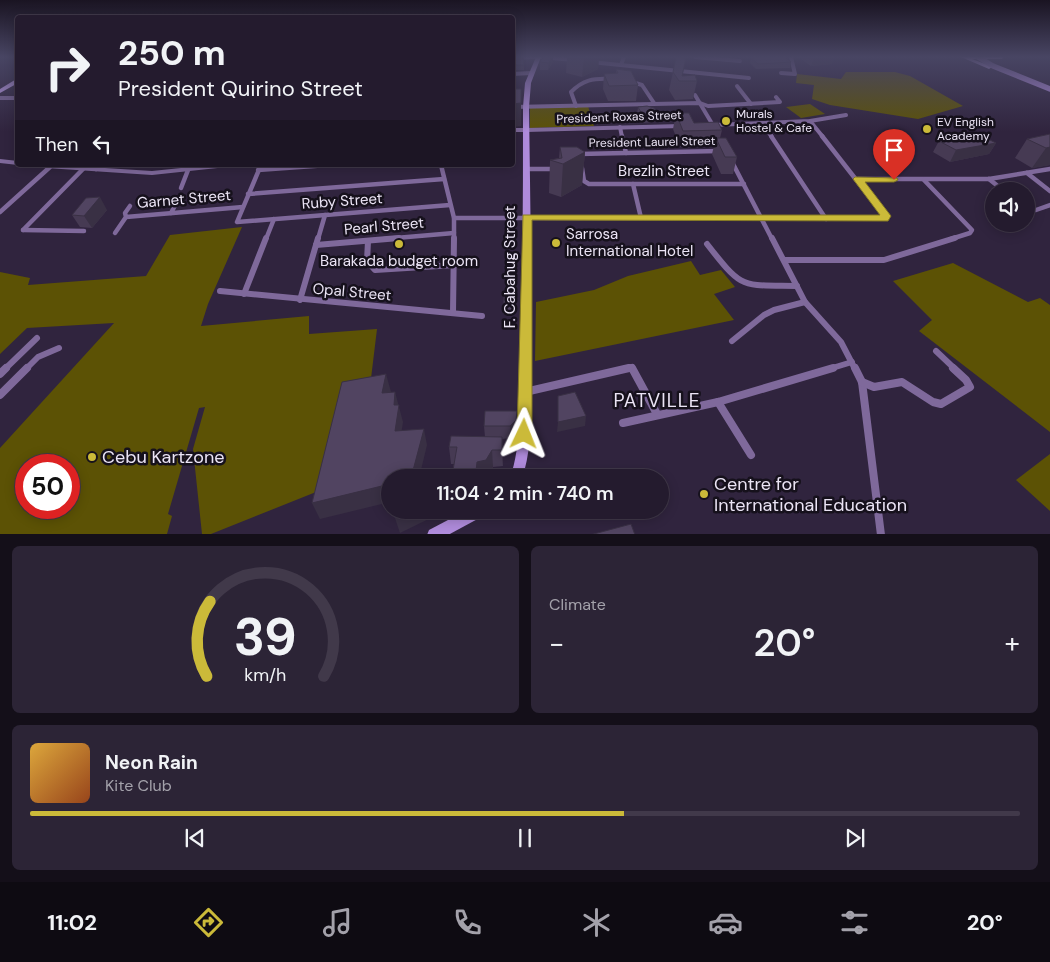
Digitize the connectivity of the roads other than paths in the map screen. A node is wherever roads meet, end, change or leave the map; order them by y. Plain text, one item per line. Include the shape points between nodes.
1 (15, 82) edge
2 (530, 82) edge
3 (583, 82) edge
4 (632, 82) edge
5 (1029, 82) edge
6 (1030, 82) edge
7 (1032, 82) edge
8 (737, 86) dead end
9 (1050, 90) edge
10 (0, 91) edge
11 (695, 94) edge
12 (776, 97) dead end
13 (0, 98) edge
14 (15, 98) edge
15 (654, 103) junction
16 (700, 103) junction
17 (751, 104) junction
18 (576, 106) junction
19 (526, 107) junction
20 (515, 108) edge
21 (846, 115) dead end
22 (810, 121) junction
23 (762, 123) junction
24 (690, 125) edge
25 (705, 125) edge
26 (713, 125) junction
27 (620, 127) junction
28 (515, 130) edge
29 (526, 130) junction
30 (718, 133) edge
31 (626, 153) junction
32 (0, 161) edge
33 (15, 163) edge
34 (50, 167) joint
35 (98, 167) edge
36 (189, 167) edge
37 (283, 167) edge
38 (441, 167) edge
39 (84, 168) junction
40 (260, 168) edge
41 (563, 168) edge
42 (572, 168) edge
43 (582, 168) junction
44 (526, 169) junction
45 (1050, 169) edge
46 (1027, 174) junction
47 (444, 179) junction
48 (858, 179) junction
49 (924, 180) junction
50 (988, 180) junction
51 (991, 182) edge
52 (633, 184) junction
53 (744, 184) junction
54 (180, 188) dead end
55 (1050, 191) edge
56 (248, 194) junction
57 (178, 200) dead end
58 (450, 205) junction
59 (1050, 205) edge
60 (130, 206) dead end
61 (243, 207) junction
62 (1035, 210) edge
63 (0, 212) edge
64 (171, 213) junction
65 (325, 215) junction
66 (126, 217) junction
67 (527, 217) junction
68 (454, 218) junction
69 (641, 218) junction
70 (761, 218) junction
71 (274, 219) junction
72 (826, 219) junction
73 (84, 231) dead end
74 (115, 233) dead end
75 (454, 233) junction
76 (368, 241) junction
77 (707, 244) dead end
78 (316, 245) junction
79 (784, 260) junction
80 (454, 265) junction
81 (797, 286) junction
82 (220, 291) dead end
83 (244, 294) junction
84 (300, 300) junction
85 (805, 302) junction
86 (453, 313) junction
87 (482, 316) dead end
88 (37, 338) dead end
89 (732, 341) dead end
90 (58, 348) dead end
91 (936, 352) dead end
92 (852, 362) junction
93 (0, 374) edge
94 (862, 382) junction
95 (525, 392) junction
96 (0, 395) edge
97 (718, 402) junction
98 (657, 414) junction
99 (623, 423) dead end
100 (751, 455) dead end
101 (519, 469) edge
102 (463, 519) edge
103 (434, 534) edge
104 (881, 534) edge

1 - 10 main road
2 - 19 main road, F. Cabahug Street
3 - 18 street via 571,92
4 - 15 street via 643,85
5 - 9 main road
6 - 9 main road, bridge
7 - 9 main road
8 - 17 street
11 - 16 street
12 - 17 street via 780,102
13 - 14 street
15 - 16 street
15 - 18 street
16 - 17 street via 708,106
16 - 26 street
18 - 19 street
19 - 20 street
19 - 29 main road, F. Cabahug Street
21 - 22 street
22 - 23 street
22 - 48 street
23 - 26 street
23 - 72 street
24 - 27 street, President Roxas Street
25 - 26 street
26 - 30 street
27 - 29 street, President Roxas Street
27 - 31 street
28 - 29 street, President Roxas Street
29 - 44 main road, F. Cabahug Street
31 - 43 street, President Laurel Street via 579,154
31 - 53 street, President Laurel Street via 726,150
32 - 33 street
34 - 39 street
34 - 63 street
35 - 36 street via 152,173
35 - 39 street
36 - 54 street
37 - 40 street
38 - 47 street
39 - 73 street via 23,230
40 - 56 street
41 - 44 street
42 - 43 street
43 - 52 street, Brezlin Street via 584,181 589,184
44 - 67 main road, F. Cabahug Street
45 - 46 street
46 - 50 street
46 - 55 street
47 - 56 street
47 - 58 street
48 - 49 street
48 - 72 street via 886,216
49 - 50 street
49 - 79 street via 970,226 970,233 884,260
50 - 51 street
52 - 53 street, Brezlin Street
52 - 69 street
53 - 70 street
56 - 61 street
57 - 64 street
58 - 65 street, Ruby Street
58 - 68 street
59 - 62 street
60 - 66 street
61 - 64 street, Garnet Street
61 - 71 street, Ruby Street via 236,222
64 - 66 street, Garnet Street
65 - 71 street, Ruby Street
65 - 78 street
66 - 74 street
67 - 68 street
67 - 69 street
67 - 95 main road, F. Cabahug Street
68 - 75 street
69 - 70 street
70 - 72 street
70 - 79 street
71 - 83 street
75 - 76 street, Pearl Street
75 - 80 street
76 - 78 street, Pearl Street
76 - 80 street via 367,261 375,270
77 - 81 street via 733,277 740,281
78 - 84 street
79 - 81 street
80 - 86 street
81 - 85 street
82 - 83 street, Opal Street
83 - 84 street, Opal Street
84 - 86 street, Opal Street
85 - 89 street via 764,315
85 - 92 street via 840,342
86 - 87 street, Opal Street
88 - 93 street
90 - 96 street via 34,360
91 - 94 street via 970,387 941,404 902,382 874,387
92 - 94 street
92 - 97 street
94 - 104 street
95 - 98 street via 632,367
95 - 101 main road, F. Cabahug Street via 524,444
97 - 98 street
97 - 100 street
98 - 99 street
102 - 103 main road

